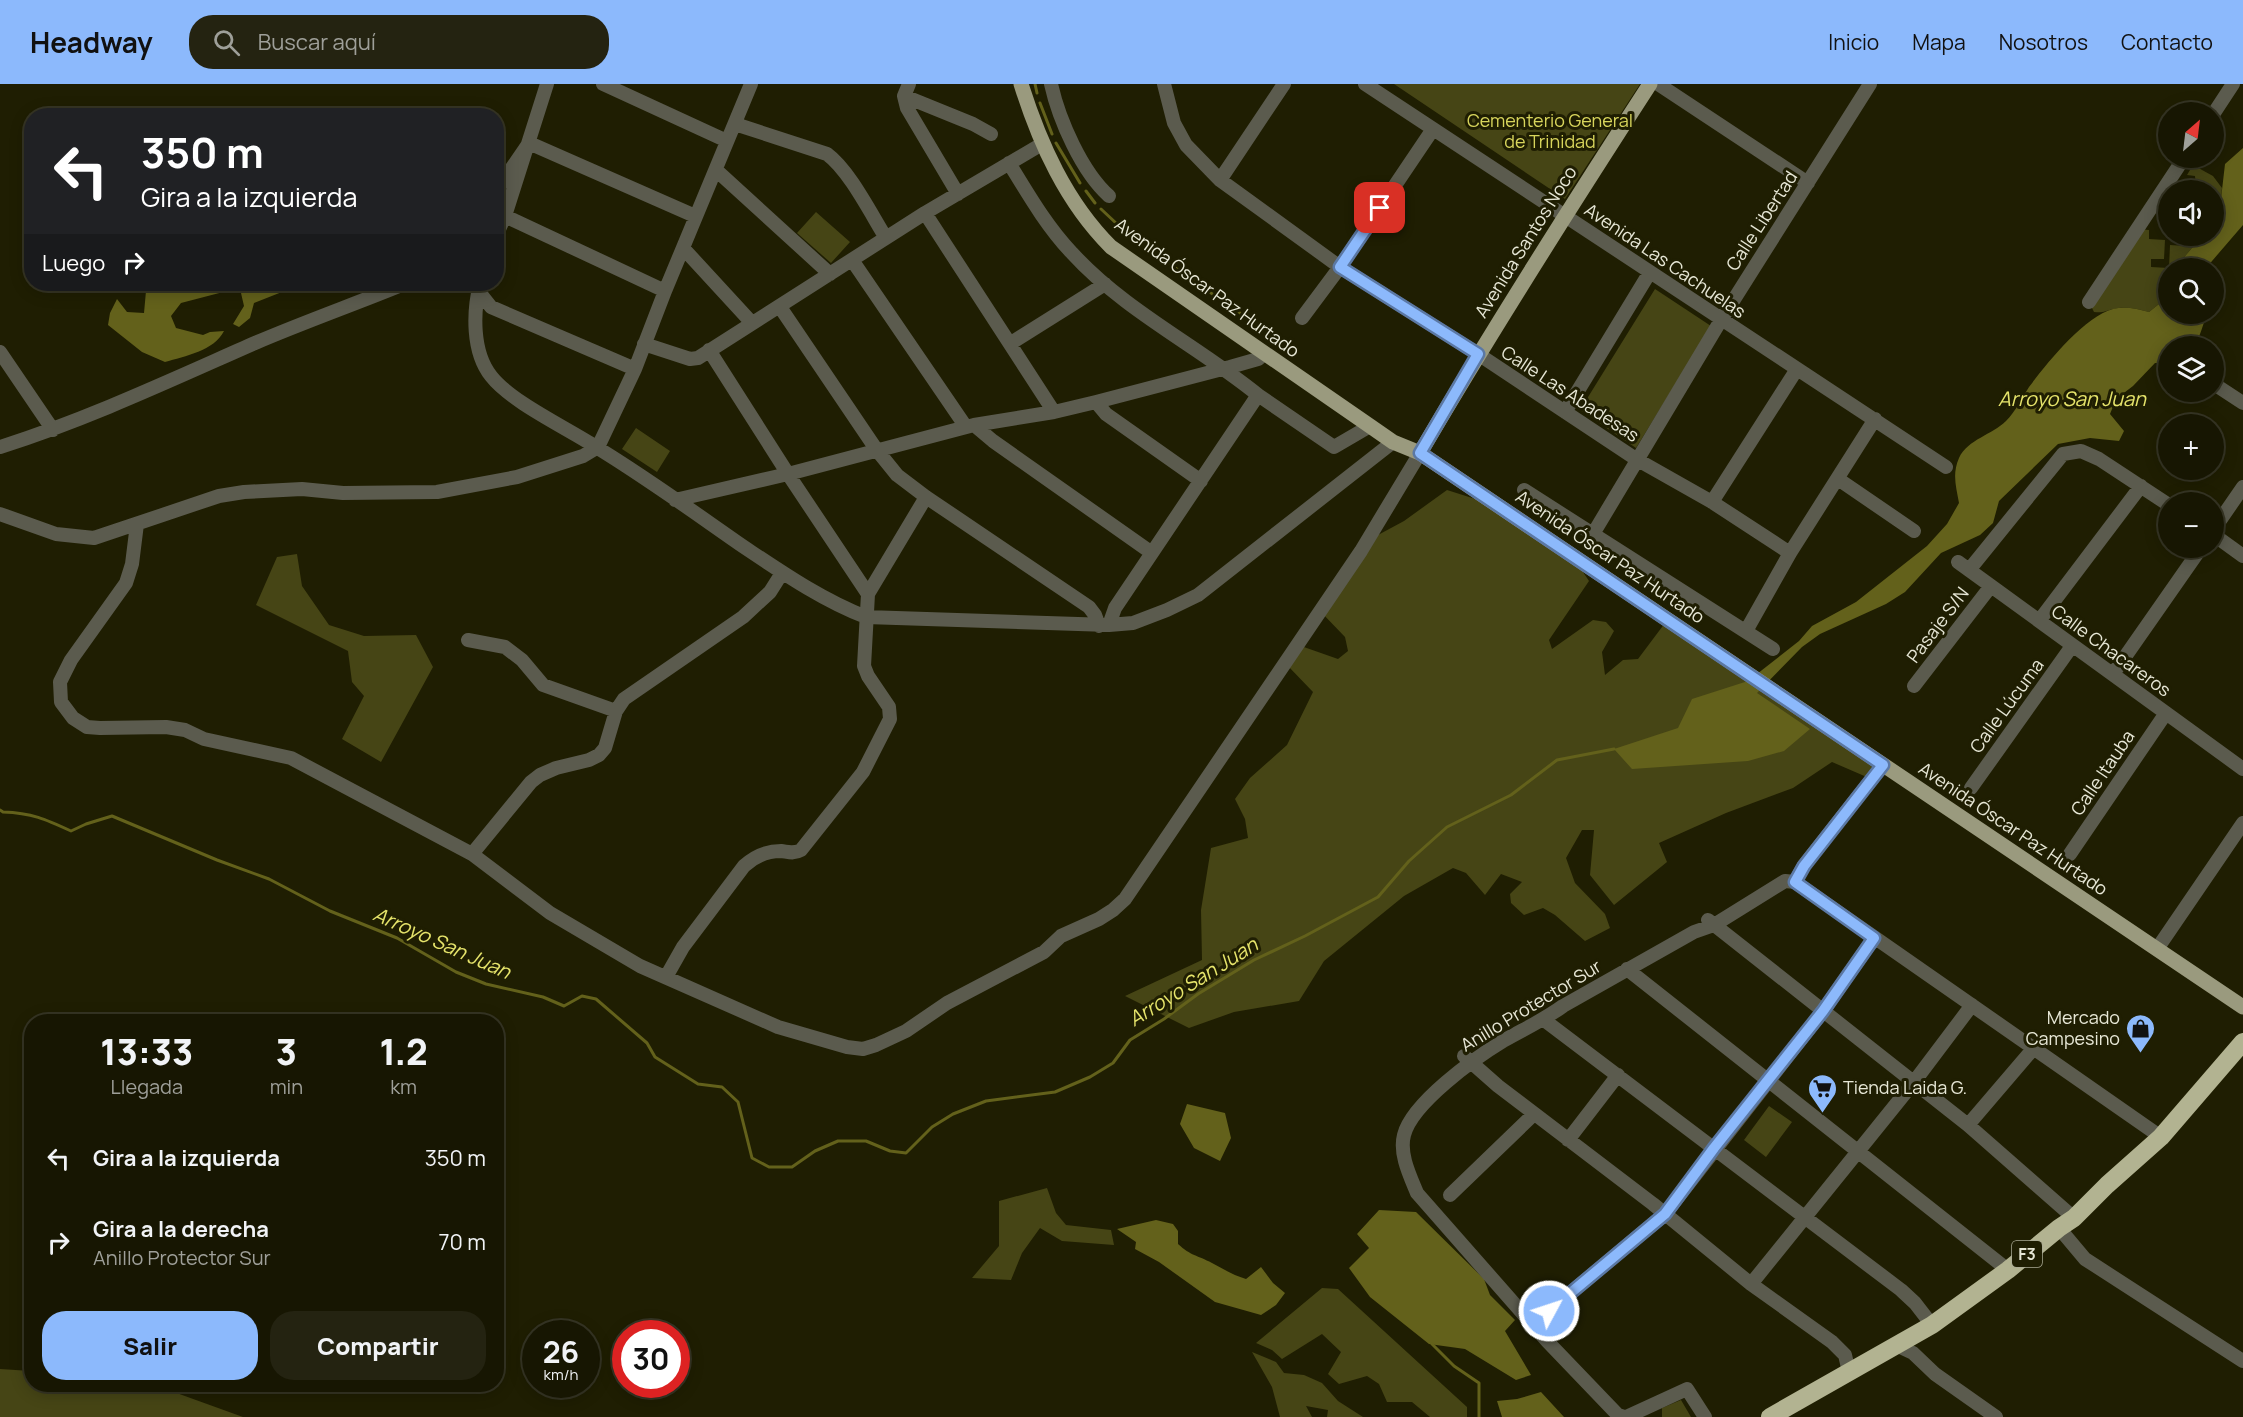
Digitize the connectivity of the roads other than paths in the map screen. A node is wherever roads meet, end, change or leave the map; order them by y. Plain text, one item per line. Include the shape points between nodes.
1 (547, 84) edge
2 (603, 84) edge
3 (751, 84) edge
4 (1021, 84) edge
5 (1052, 84) edge
6 (1164, 84) edge
7 (1284, 84) edge
8 (1365, 84) edge
9 (1650, 84) edge
10 (1658, 84) edge
11 (1870, 84) edge
12 (2233, 84) edge
13 (907, 90) edge
14 (2221, 102) edge
15 (735, 124) junction
16 (1433, 129) junction
17 (991, 134) dead end
18 (727, 141) junction
19 (529, 143) junction
20 (1042, 144) junction
21 (1009, 163) junction
22 (2177, 168) edge
23 (716, 170) junction
24 (504, 179) edge
25 (1220, 180) junction
26 (1808, 183) junction
27 (958, 194) junction
28 (1108, 196) dead end
29 (925, 213) junction
30 (1564, 215) junction
31 (505, 216) joint
32 (695, 216) junction
33 (886, 238) junction
34 (683, 248) junction
35 (852, 260) junction
36 (1340, 267) junction
37 (1650, 272) junction
38 (830, 274) junction
39 (1105, 284) junction
40 (387, 291) edge
41 (477, 291) edge
42 (480, 291) edge
43 (665, 291) junction
44 (2089, 302) dead end
45 (780, 307) junction
46 (1302, 318) dead end
47 (1720, 320) junction
48 (752, 323) junction
49 (1011, 343) junction
50 (644, 344) junction
51 (709, 350) junction
52 (0, 352) edge
53 (1478, 354) junction
54 (1261, 356) junction
55 (1228, 368) junction
56 (635, 369) junction
57 (1797, 369) junction
58 (2224, 391) edge
59 (1258, 395) junction
60 (1096, 402) junction
61 (2243, 403) edge
62 (1054, 412) junction
63 (1565, 412) junction
64 (1875, 419) junction
65 (970, 426) junction
66 (1370, 426) junction
67 (53, 430) junction
68 (1393, 442) junction
69 (0, 447) edge
70 (597, 447) junction
71 (876, 449) junction
72 (1420, 453) junction
73 (1636, 459) junction
74 (1946, 467) dead end
75 (788, 474) junction
76 (1838, 478) junction
77 (1201, 481) junction
78 (2141, 486) junction
79 (2243, 487) edge
80 (1524, 490) dead end
81 (926, 497) junction
82 (2158, 498) edge
83 (675, 500) junction
84 (1712, 502) junction
85 (0, 514) edge
86 (2224, 515) edge
87 (137, 524) junction
88 (1914, 531) dead end
89 (1593, 534) junction
90 (2224, 542) edge
91 (1152, 553) junction
92 (1790, 553) junction
93 (2243, 556) edge
94 (2194, 558) edge
95 (782, 573) junction
96 (1990, 586) junction
97 (868, 594) junction
98 (866, 617) junction
99 (2039, 621) junction
100 (1104, 626) junction
101 (1746, 631) junction
102 (468, 640) dead end
103 (2072, 646) junction
104 (1773, 649) dead end
105 (2113, 674) junction
106 (1914, 686) dead end
107 (616, 711) junction
108 (2166, 713) junction
109 (1883, 765) junction
110 (2243, 768) edge
111 (1971, 788) dead end
112 (2243, 823) edge
113 (472, 854) junction
114 (2070, 854) dead end
115 (1795, 882) junction
116 (1710, 922) junction
117 (1874, 938) junction
118 (2157, 949) junction
119 (1627, 969) junction
120 (666, 976) junction
121 (1972, 1005) junction
122 (2243, 1007) edge
123 (1823, 1011) junction
124 (1544, 1020) junction
125 (2243, 1042) edge
126 (2033, 1049) junction
127 (1467, 1059) junction
128 (1618, 1075) junction
129 (1769, 1080) junction
130 (1914, 1082) junction
131 (1534, 1114) junction
132 (1968, 1125) junction
133 (2161, 1137) junction
134 (1568, 1140) junction
135 (1714, 1148) junction
136 (1858, 1150) junction
137 (1450, 1195) dead end
138 (1665, 1214) junction
139 (1805, 1217) junction
140 (2074, 1218) junction
141 (2059, 1228) junction
142 (2008, 1270) junction
143 (1751, 1284) junction
144 (1533, 1324) junction
145 (1932, 1324) junction
146 (1896, 1345) junction
147 (2243, 1361) edge
148 (1850, 1372) junction
149 (1625, 1417) edge
150 (1705, 1417) edge
151 (1770, 1417) edge
152 (1996, 1417) edge

1 - 19 street
2 - 18 street
3 - 15 street
4 - 20 main road, Avenida Óscar Paz Hurtado
5 - 28 street via 1086,170
6 - 25 street, Calle Las Abadesas via 1174,123 1186,145
7 - 25 street
8 - 16 street, Avenida Las Cachuelas
9 - 30 main road, Avenida Santos Noco
10 - 26 street
11 - 26 street, Calle Libertad
12 - 14 street
13 - 17 street
13 - 27 street via 907,108
15 - 18 street
15 - 33 street via 827,154 846,175
16 - 30 street, Avenida Las Cachuelas
16 - 36 street
18 - 23 street
19 - 24 street
19 - 31 street
19 - 32 street
20 - 21 street
20 - 54 main road, Avenida Óscar Paz Hurtado via 1084,217 1111,247
21 - 27 street
21 - 39 street via 1050,228
22 - 44 street
23 - 32 street
23 - 38 street
25 - 36 street, Calle Las Abadesas
26 - 47 street, Calle Libertad
27 - 29 street
29 - 33 street
29 - 49 street
30 - 37 street, Avenida Las Cachuelas
30 - 53 main road, Avenida Santos Noco
31 - 43 street
32 - 34 street
33 - 35 street
34 - 43 street
34 - 48 street
35 - 38 street
35 - 65 street
36 - 46 street
36 - 53 street, Calle Las Abadesas
37 - 47 street, Avenida Las Cachuelas
37 - 63 street
38 - 45 street
39 - 49 street
39 - 55 street
40 - 67 street
41 - 70 street via 477,337 483,364 491,377 507,393
42 - 56 street via 491,307
43 - 50 street
45 - 48 street
45 - 71 street
47 - 57 street, Avenida Las Cachuelas
47 - 73 street, Calle Libertad
48 - 51 street
49 - 62 street
50 - 51 street via 690,359
50 - 56 street
51 - 75 street
52 - 67 street
53 - 63 street, Calle Las Abadesas
53 - 72 main road, Avenida Santos Noco
54 - 55 street
54 - 66 main road, Avenida Óscar Paz Hurtado
55 - 59 street
55 - 60 street
56 - 70 street
57 - 64 street, Avenida Las Cachuelas
57 - 84 street
58 - 61 street
59 - 66 street via 1334,447
59 - 77 street
60 - 62 street
60 - 77 street
62 - 65 street
63 - 73 street, Calle Las Abadesas
64 - 74 street, Avenida Las Cachuelas
64 - 76 street
65 - 71 street
65 - 91 street
66 - 68 main road, Avenida Óscar Paz Hurtado
67 - 69 street
68 - 72 main road, Avenida Óscar Paz Hurtado
68 - 100 street via 1198,595 1133,623
70 - 83 street
70 - 87 street via 583,456 517,477 437,492 244,492 219,496
71 - 75 street
71 - 81 street via 897,475
72 - 109 main road, Avenida Óscar Paz Hurtado
72 - 120 street via 1361,551 1152,862 1113,910 1061,936 1044,952 947,1003 906,1031 863,1049 778,1027
73 - 84 street, Calle Las Abadesas
73 - 89 street, Calle Libertad
75 - 83 street
75 - 97 street
76 - 88 street
76 - 92 street
77 - 91 street
78 - 82 street
78 - 96 street, Calle Chacareros via 2081,451 2063,454 1963,566
78 - 99 street
79 - 86 street
80 - 89 street
81 - 97 street
81 - 100 street via 1089,607
83 - 95 street
84 - 92 street, Calle Las Abadesas
85 - 87 street via 56,534 94,538
87 - 113 street via 126,583 71,660 60,682 61,702 73,718 87,727 185,730 291,758
89 - 101 street
90 - 93 street
91 - 100 street
92 - 101 street
94 - 105 street
95 - 98 street via 838,606
95 - 107 street via 752,610 624,699
96 - 99 street, Calle Chacareros
96 - 106 street, Pasaje S/N
97 - 98 street
98 - 100 street
98 - 120 street via 864,666 889,707 890,718 863,772 801,850 767,852 744,866
99 - 103 street, Calle Chacareros
101 - 104 street
102 - 107 street via 505,647 543,685
103 - 105 street, Calle Chacareros
103 - 111 street, Calle Lúcuma
105 - 108 street, Calle Chacareros
107 - 113 street via 605,748 598,755 556,768 531,782
108 - 110 street, Calle Chacareros
108 - 114 street, Calle Itauba
109 - 115 street
109 - 118 main road, Avenida Óscar Paz Hurtado
112 - 118 street
113 - 120 street via 550,914 640,966
115 - 116 street, Anillo Protector Sur via 1785,881
115 - 117 street
116 - 119 street, Anillo Protector Sur
116 - 123 street
117 - 121 street
117 - 123 street
118 - 122 main road, Avenida Óscar Paz Hurtado
119 - 124 street, Anillo Protector Sur
119 - 129 street
121 - 126 street
121 - 130 street
123 - 129 street
123 - 130 street
124 - 127 street, Anillo Protector Sur
124 - 128 street
125 - 133 highway, F3
126 - 132 street
126 - 133 street
127 - 131 street
127 - 144 street, Anillo Protector Sur via 1410,1119 1403,1137 1405,1164 1417,1193
128 - 134 street
128 - 135 street
129 - 135 street
129 - 136 street
130 - 132 street
130 - 136 street
131 - 134 street
131 - 137 street
132 - 140 street
133 - 140 highway, F3
134 - 138 street
135 - 138 street
135 - 139 street
136 - 139 street
136 - 142 street
138 - 143 street
138 - 144 street
139 - 143 street
139 - 145 street via 1902,1290
140 - 141 highway, F3
141 - 142 highway, F3
141 - 147 street via 2085,1259
142 - 145 highway, F3
143 - 148 street via 1832,1342 1845,1354
144 - 149 street, Anillo Protector Sur via 1618,1415
145 - 146 highway, F3
146 - 148 highway, F3
146 - 152 street via 1913,1353 1935,1374
148 - 151 highway, F3
149 - 150 street, Anillo Protector Sur via 1687,1389

